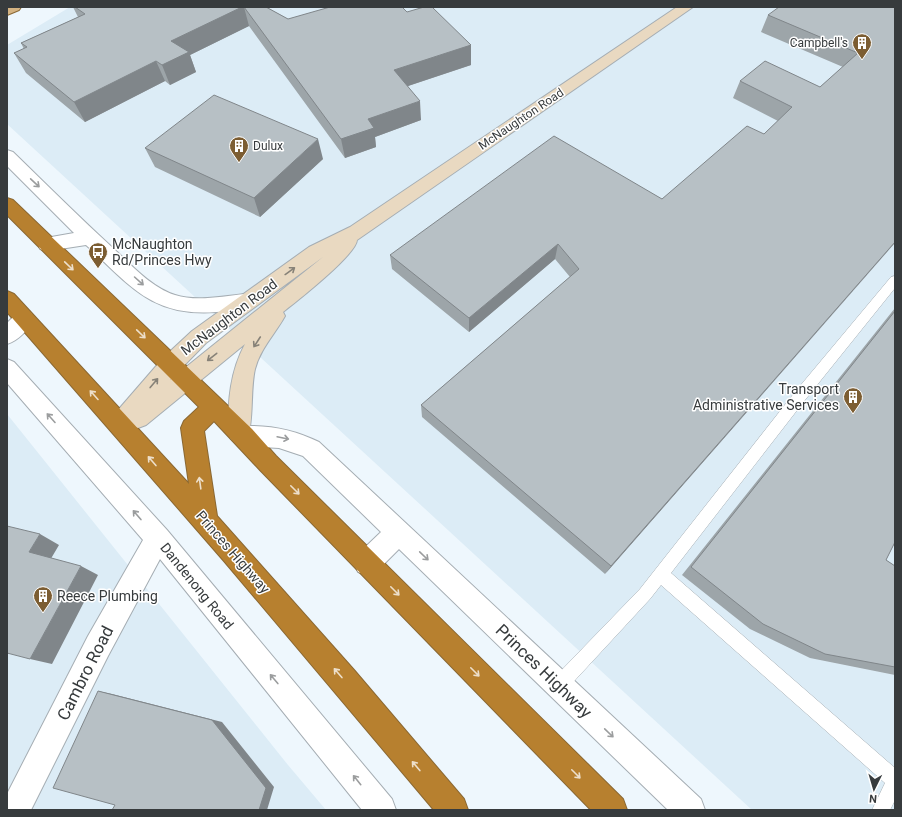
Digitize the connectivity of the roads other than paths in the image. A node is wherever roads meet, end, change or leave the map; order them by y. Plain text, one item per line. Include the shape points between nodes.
1 (14, 7) edge
2 (686, 7) edge
3 (7, 11) edge
4 (7, 156) edge
5 (7, 204) edge
6 (356, 232) junction
7 (90, 238) junction
8 (47, 244) junction
9 (895, 280) edge
10 (287, 298) junction
11 (7, 299) edge
12 (245, 302) junction
13 (24, 319) junction
14 (7, 336) edge
15 (7, 368) edge
16 (178, 371) junction
17 (214, 408) junction
18 (122, 427) junction
19 (242, 434) junction
20 (206, 522) junction
21 (399, 532) junction
22 (158, 538) junction
23 (367, 563) junction
24 (661, 575) junction
25 (559, 685) junction
26 (895, 781) edge
27 (377, 808) edge
28 (15, 810) edge
29 (453, 810) edge
30 (612, 810) edge
31 (690, 810) edge
32 (881, 810) edge

1 - 3 main road
2 - 6 main road, McNaughton Road
4 -> 7 street
5 - 8 highway
6 - 10 main road, McNaughton Road via 333,259
12 -> 6 main road, McNaughton Road via 316,252
7 - 8 street
7 -> 12 street via 153,294 162,299 175,303 198,304
8 -> 16 highway
9 - 24 lane via 800,396
10 -> 16 main road, McNaughton Road
10 -> 19 main road via 247,361 239,403
11 - 13 highway, Princes Highway
12 - 16 main road, McNaughton Road via 199,336
13 - 14 street
18 -> 13 highway, Princes Highway
22 -> 15 street, Dandenong Road
16 - 17 highway
16 - 18 main road, McNaughton Road
17 - 19 highway
20 -> 17 highway via 192,428
20 -> 18 highway, Princes Highway
19 -> 21 street, Princes Highway via 282,437 300,442 311,449
19 -> 23 highway
29 -> 20 highway, Princes Highway via 364,702
21 - 23 street
21 -> 25 street, Princes Highway
27 -> 22 street, Dandenong Road
22 - 28 street, Cambro Road via 98,646
23 -> 30 highway
24 - 25 lane
24 - 26 lane
25 -> 31 street, Princes Highway
26 - 32 lane

